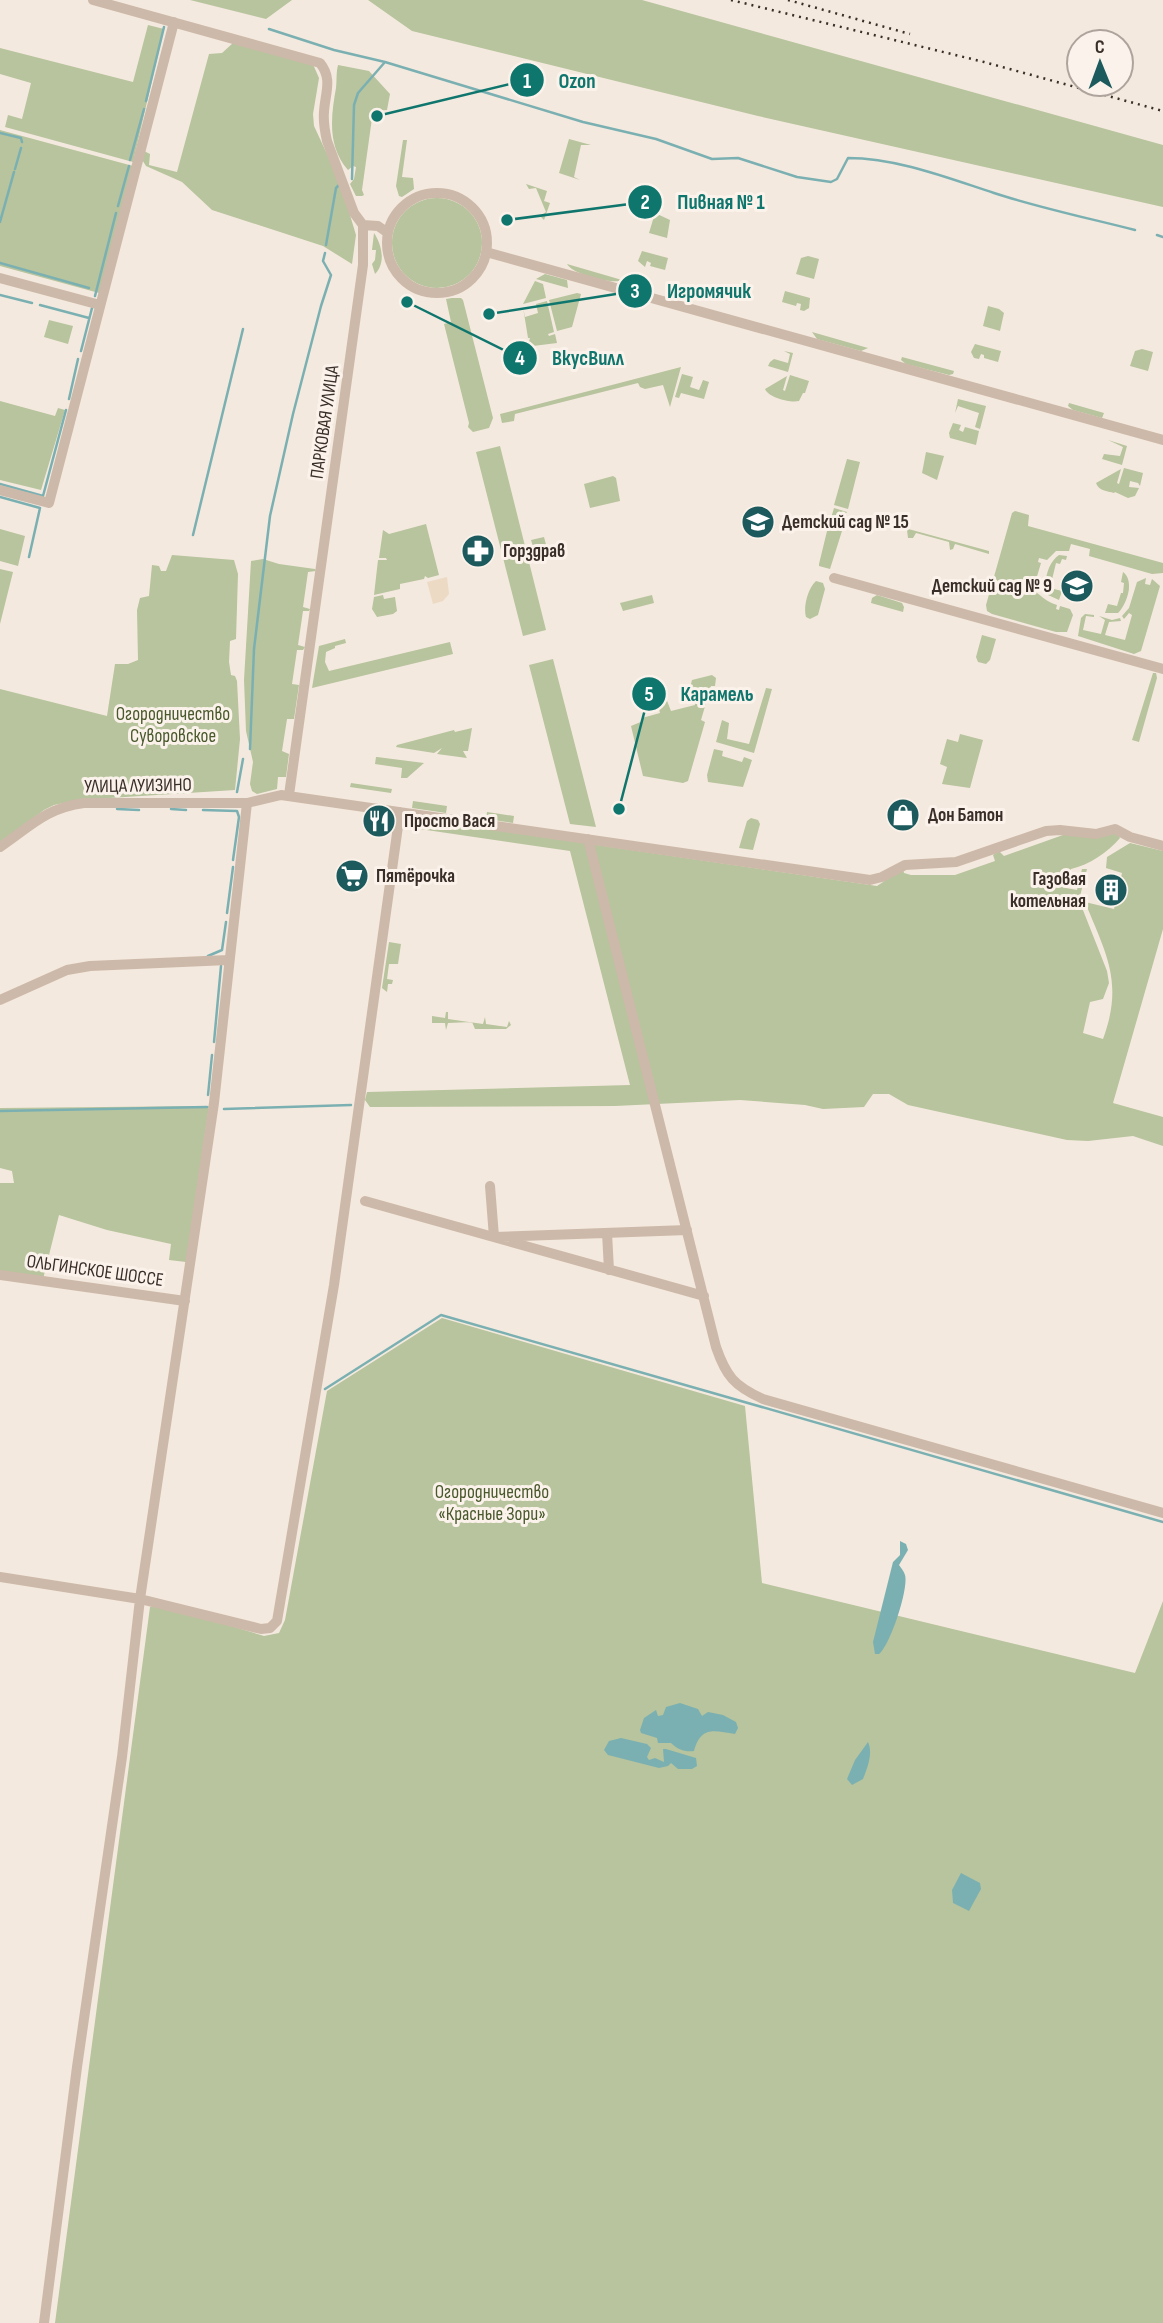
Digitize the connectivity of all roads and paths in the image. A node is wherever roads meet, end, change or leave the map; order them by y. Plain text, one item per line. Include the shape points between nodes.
1 (93, 0) edge
2 (174, 22) junction
3 (363, 225) junction
4 (388, 233) junction
5 (486, 252) junction
6 (0, 278) edge
7 (100, 305) junction
8 (1163, 440) edge
9 (0, 489) edge
10 (834, 578) dead end
11 (1163, 669) edge
12 (289, 795) junction
13 (247, 803) junction
14 (400, 812) junction
15 (588, 839) junction
16 (1163, 846) edge
17 (0, 847) edge
18 (228, 960) junction
19 (0, 1000) edge
20 (490, 1186) dead end
21 (365, 1200) dead end
22 (687, 1230) junction
23 (607, 1233) junction
24 (494, 1237) junction
25 (610, 1270) junction
26 (0, 1275) edge
27 (704, 1296) junction
28 (185, 1301) junction
29 (1163, 1513) edge
30 (0, 1577) edge
31 (140, 1599) junction
32 (44, 2323) edge

1 - 2 street
2 - 3 street, ПАРКОВАЯ УЛИЦА via 320,63 329,85 323,121 327,141 354,214
2 - 7 street
3 - 4 street via 378,226
3 - 12 street, ПАРКОВАЯ УЛИЦА via 360,294
4 - 5 street via 397,213 411,201 431,193 452,195 477,213 486,232
4 - 5 street via 394,268 407,283 432,292 455,289 469,281
5 - 8 street
6 - 7 street
7 - 9 street via 49,503
10 - 11 street
12 - 13 street, УЛИЦА ЛУИЗИНО
12 - 14 street, УЛИЦА ЛУИЗИНО
13 - 17 street, УЛИЦА ЛУИЗИНО via 66,805
13 - 18 street
14 - 15 street, УЛИЦА ЛУИЗИНО
14 - 31 street via 334,1285 277,1621 261,1629
15 - 16 street, УЛИЦА ЛУИЗИНО via 870,880 905,865 956,862 1046,831 1086,835 1115,830
15 - 22 street
18 - 19 street via 67,970
18 - 28 street via 214,1103
20 - 24 street
21 - 24 street
22 - 23 street
22 - 27 street
23 - 24 street
23 - 25 street
24 - 25 street
25 - 27 street
26 - 28 street, ОЛЬГИНСКОЕ ШОССЕ
27 - 29 street via 723,1368 742,1389 763,1399
28 - 31 street
30 - 31 street
31 - 32 street

